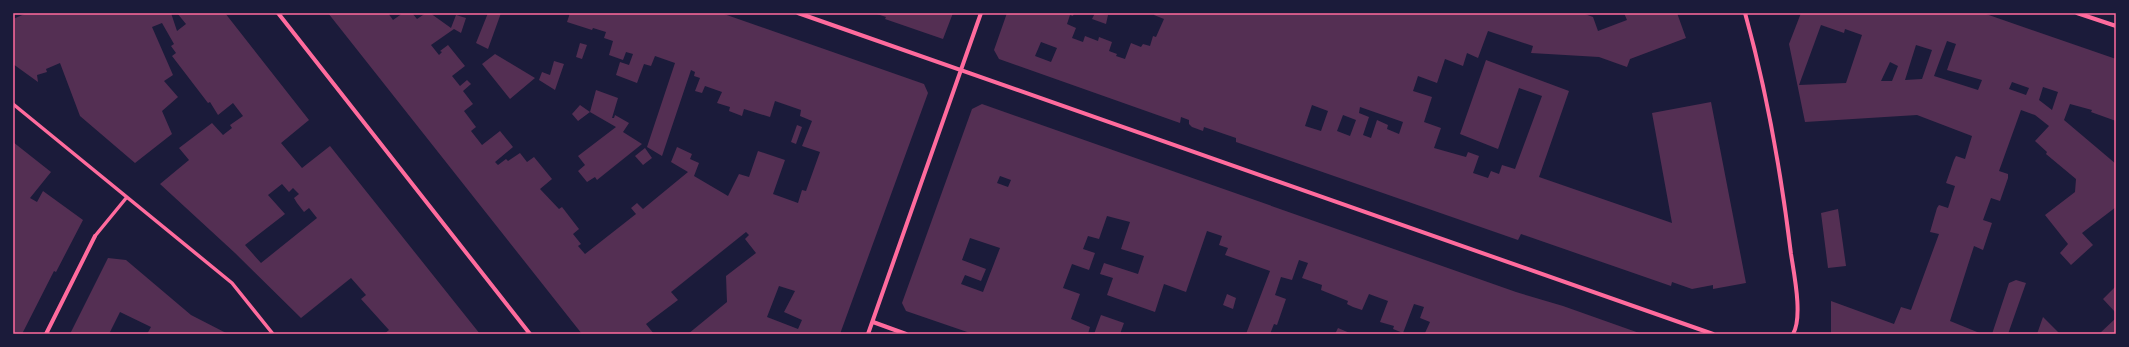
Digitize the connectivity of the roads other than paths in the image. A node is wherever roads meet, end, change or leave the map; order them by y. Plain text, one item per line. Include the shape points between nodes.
1 (278, 13) edge
2 (798, 13) edge
3 (981, 13) edge
4 (1745, 13) edge
5 (2077, 13) edge
6 (2116, 26) edge
7 (960, 70) junction
8 (13, 104) edge
9 (127, 197) junction
10 (95, 236) joint
11 (873, 322) junction
12 (46, 334) edge
13 (273, 334) edge
14 (530, 334) edge
15 (868, 334) edge
16 (906, 334) edge
17 (1713, 334) edge
18 (1793, 334) edge

1 - 14 street
2 - 7 street
3 - 7 street
4 - 18 street via 1767,98 1787,219 1797,303 1796,328
5 - 6 street
7 - 11 street
7 - 17 street
8 - 9 street
9 - 10 street
9 - 13 street via 232,283
10 - 12 street
11 - 15 street
11 - 16 street

